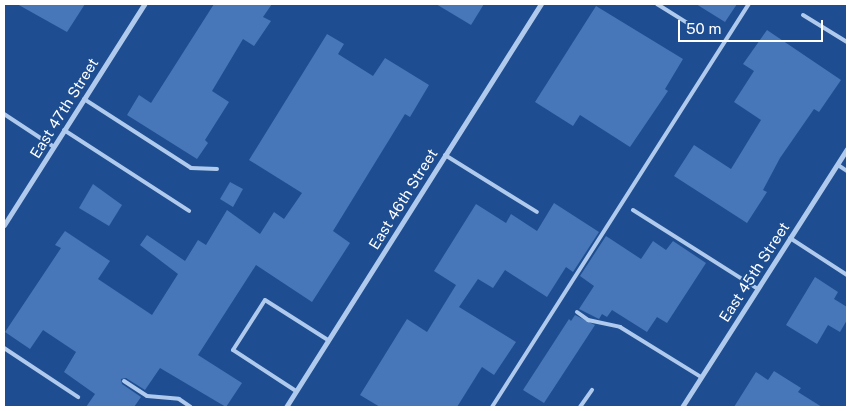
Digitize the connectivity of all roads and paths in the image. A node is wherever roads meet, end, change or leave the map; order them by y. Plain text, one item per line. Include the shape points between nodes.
1 (144, 4) edge
2 (541, 4) edge
3 (657, 4) edge
4 (749, 4) edge
5 (803, 14) dead end
6 (689, 24) dead end
7 (847, 42) edge
8 (84, 99) junction
9 (4, 114) edge
10 (64, 130) junction
11 (54, 147) junction
12 (847, 149) edge
13 (445, 155) junction
14 (838, 165) junction
15 (217, 169) dead end
16 (847, 171) edge
17 (633, 210) dead end
18 (189, 211) dead end
19 (537, 212) dead end
20 (4, 225) edge
21 (790, 238) junction
22 (847, 275) edge
23 (758, 289) junction
24 (577, 312) dead end
25 (328, 340) junction
26 (4, 348) edge
27 (701, 377) junction
28 (124, 382) dead end
29 (592, 390) dead end
30 (296, 391) junction
31 (78, 397) dead end
32 (191, 407) edge
33 (286, 407) edge
34 (492, 407) edge
35 (580, 407) edge
36 (682, 407) edge

1 - 8 street, East 47th Street
2 - 13 street, East 46th Street
3 - 6 lane
4 - 34 lane
5 - 7 lane
8 - 10 street, East 47th Street
8 - 15 lane via 192,168
9 - 11 lane
10 - 11 street, East 47th Street
10 - 18 lane
11 - 20 street, East 47th Street
12 - 14 street, East 45th Street
13 - 19 lane
13 - 25 street, East 46th Street
14 - 16 lane
14 - 21 street, East 45th Street
17 - 23 lane
21 - 22 lane
21 - 23 street, East 45th Street
23 - 27 street, East 45th Street
24 - 27 lane via 588,320 620,328
25 - 30 street, East 46th Street
25 - 30 lane via 265,300 259,308 234,350
26 - 31 lane
27 - 36 street, East 45th Street
28 - 32 lane via 147,396 179,399
29 - 35 lane
30 - 33 street, East 46th Street

